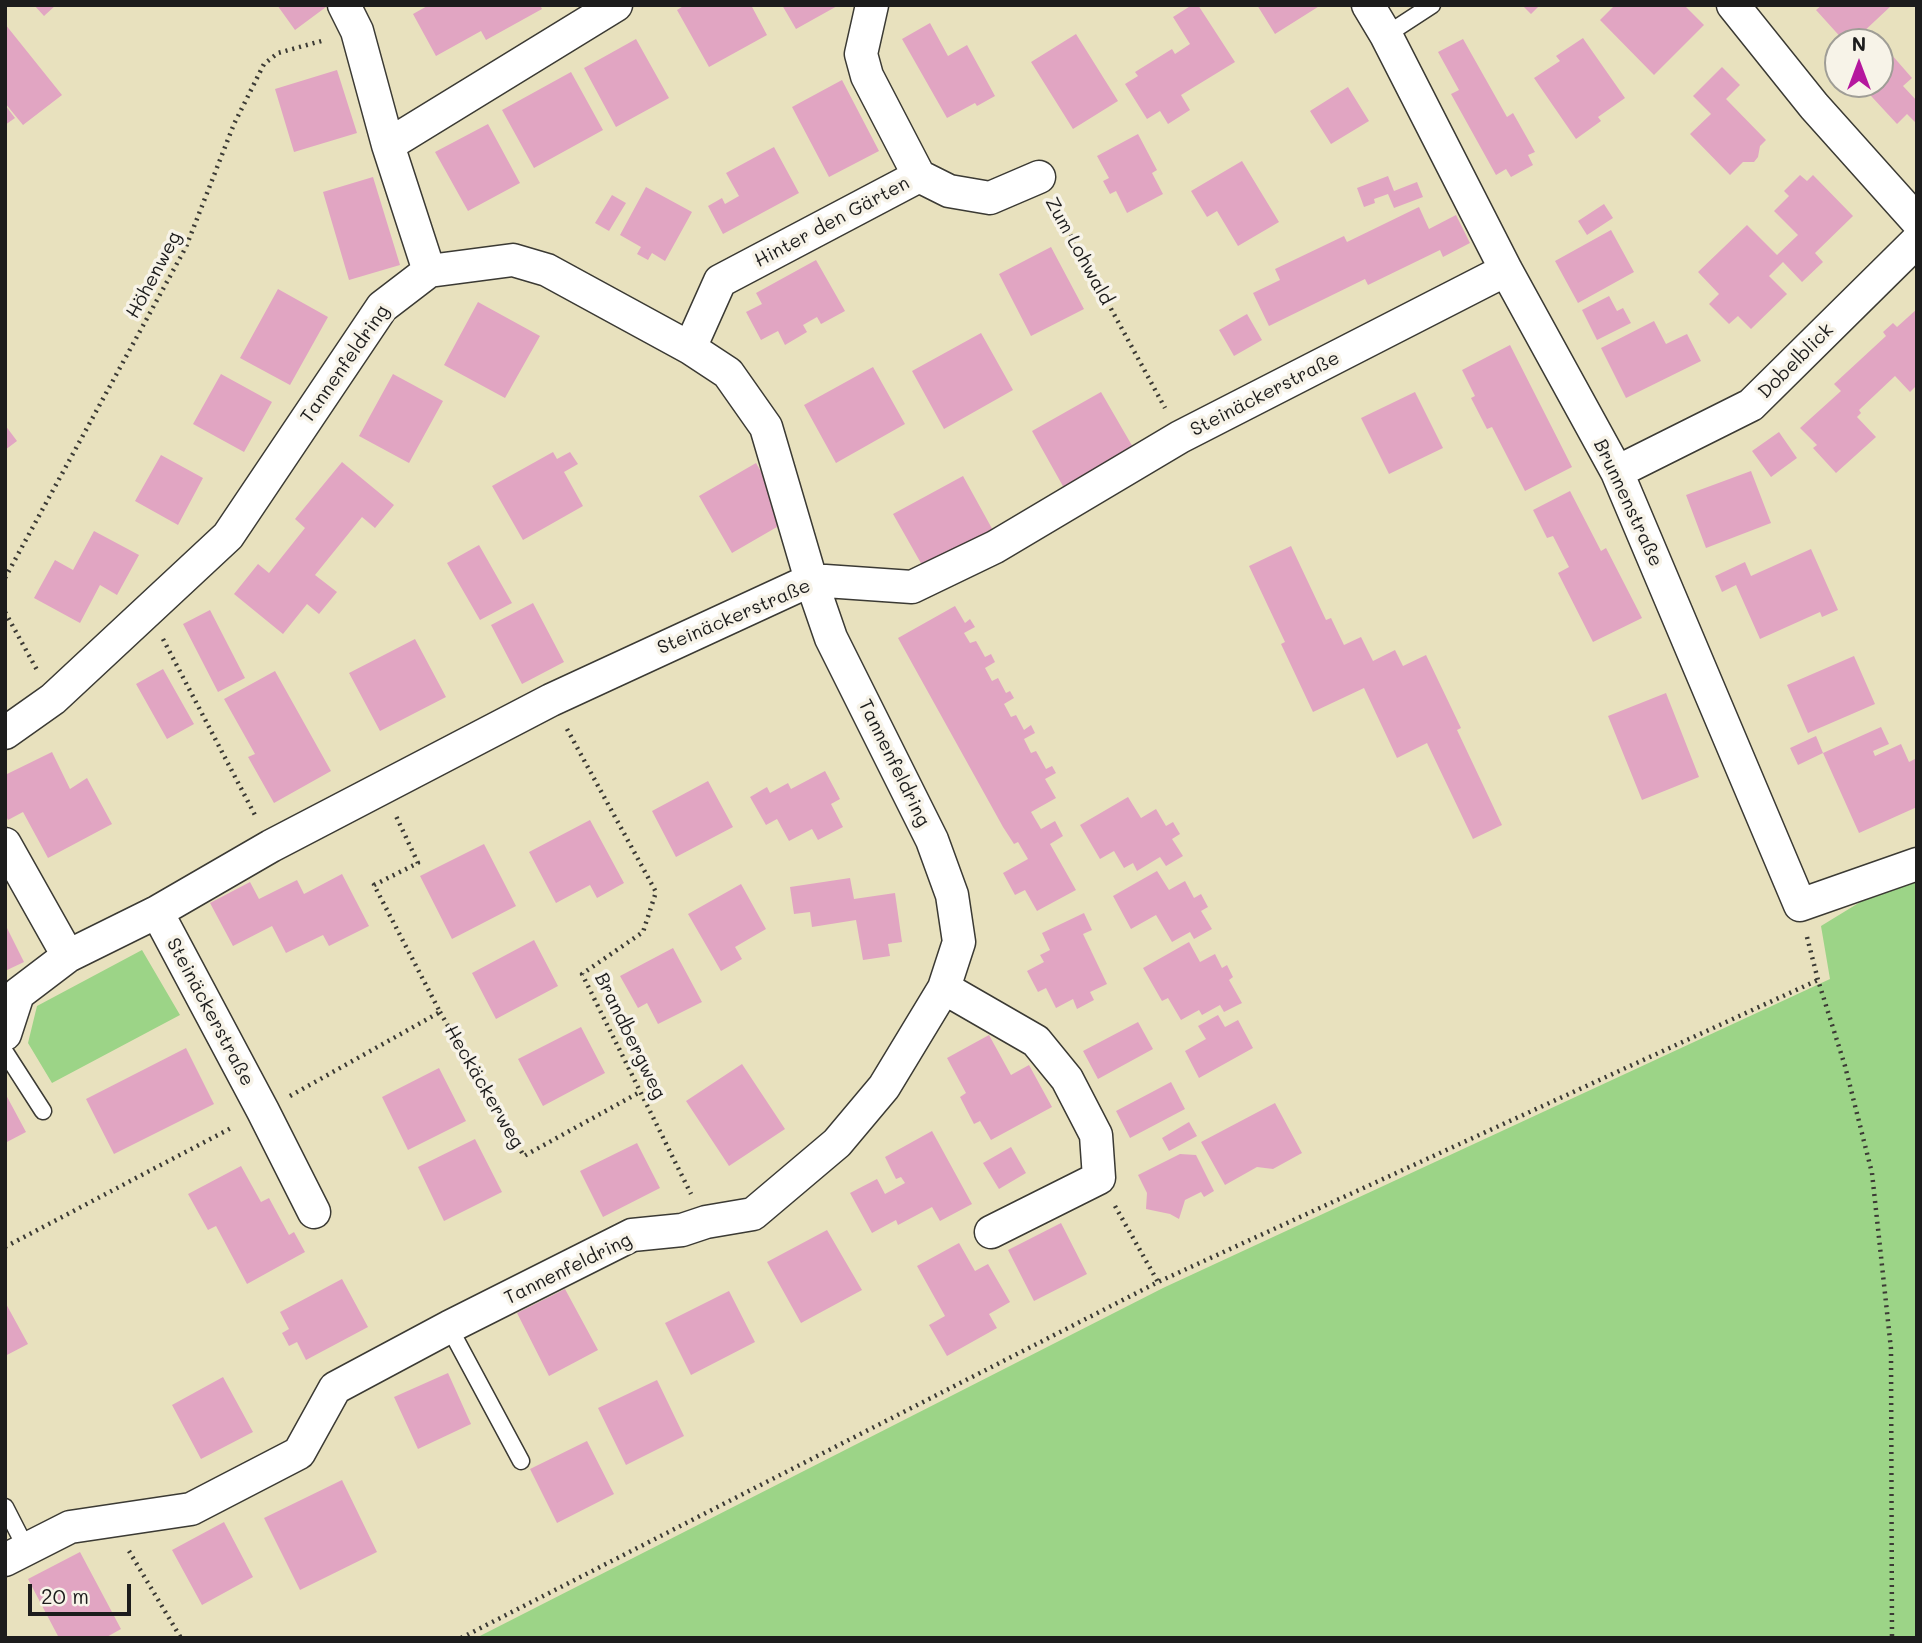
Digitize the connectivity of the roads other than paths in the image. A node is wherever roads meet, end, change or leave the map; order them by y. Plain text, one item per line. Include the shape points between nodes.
1 (616, 5) edge
2 (872, 5) edge
3 (1368, 5) edge
4 (1432, 5) edge
5 (1732, 5) edge
6 (351, 18) edge
7 (1386, 34) junction
8 (388, 145) junction
9 (919, 176) junction
10 (1039, 177) road end
11 (1917, 221) edge
12 (1917, 241) edge
13 (1506, 270) junction
14 (429, 271) junction
15 (690, 348) junction
16 (1617, 472) junction
17 (811, 580) junction
18 (5, 733) edge
19 (5, 844) edge
20 (1917, 864) edge
21 (157, 912) junction
22 (68, 956) junction
23 (944, 988) junction
24 (5, 1034) edge
25 (5, 1052) edge
26 (43, 1111) dead end
27 (314, 1212) dead end
28 (991, 1232) dead end
29 (449, 1327) junction
30 (521, 1461) dead end
31 (5, 1507) edge
32 (16, 1554) edge

1 - 8 street
2 - 9 street, Hinter den Gärten via 861,54 867,76
3 - 7 street, Brunnenstraße
4 - 7 lane
5 - 11 street
6 - 8 street
7 - 13 street, Brunnenstraße
8 - 14 street
9 - 10 street, Zum Lohwald via 949,191 990,198
9 - 15 street, Hinter den Gärten via 720,281
12 - 16 street, Dobelblick via 1751,405
13 - 16 street, Brunnenstraße
13 - 17 street, Steinäckerstraße via 1181,437 995,547 912,587
14 - 15 street, Tannenfeldring via 513,260 547,270
14 - 18 street, Tannenfeldring via 382,307 228,536 52,699
15 - 17 street, Tannenfeldring via 728,373 766,426
16 - 20 street, Brunnenstraße via 1800,905
17 - 21 street, Steinäckerstraße via 551,700 271,846
17 - 23 street, Tannenfeldring via 831,638 932,840 952,895 959,942
19 - 22 street
21 - 22 street, Steinäckerstraße
21 - 27 street, Steinäckerstraße
22 - 24 street, Steinäckerstraße via 18,994
23 - 28 street via 1036,1041 1067,1079 1096,1135 1099,1178
23 - 29 street, Tannenfeldring via 884,1087 837,1143 753,1214 682,1230 632,1235
25 - 26 lane
29 - 30 lane
29 - 32 street, Tannenfeldring via 335,1388 299,1453 191,1509 70,1527
31 - 32 lane

